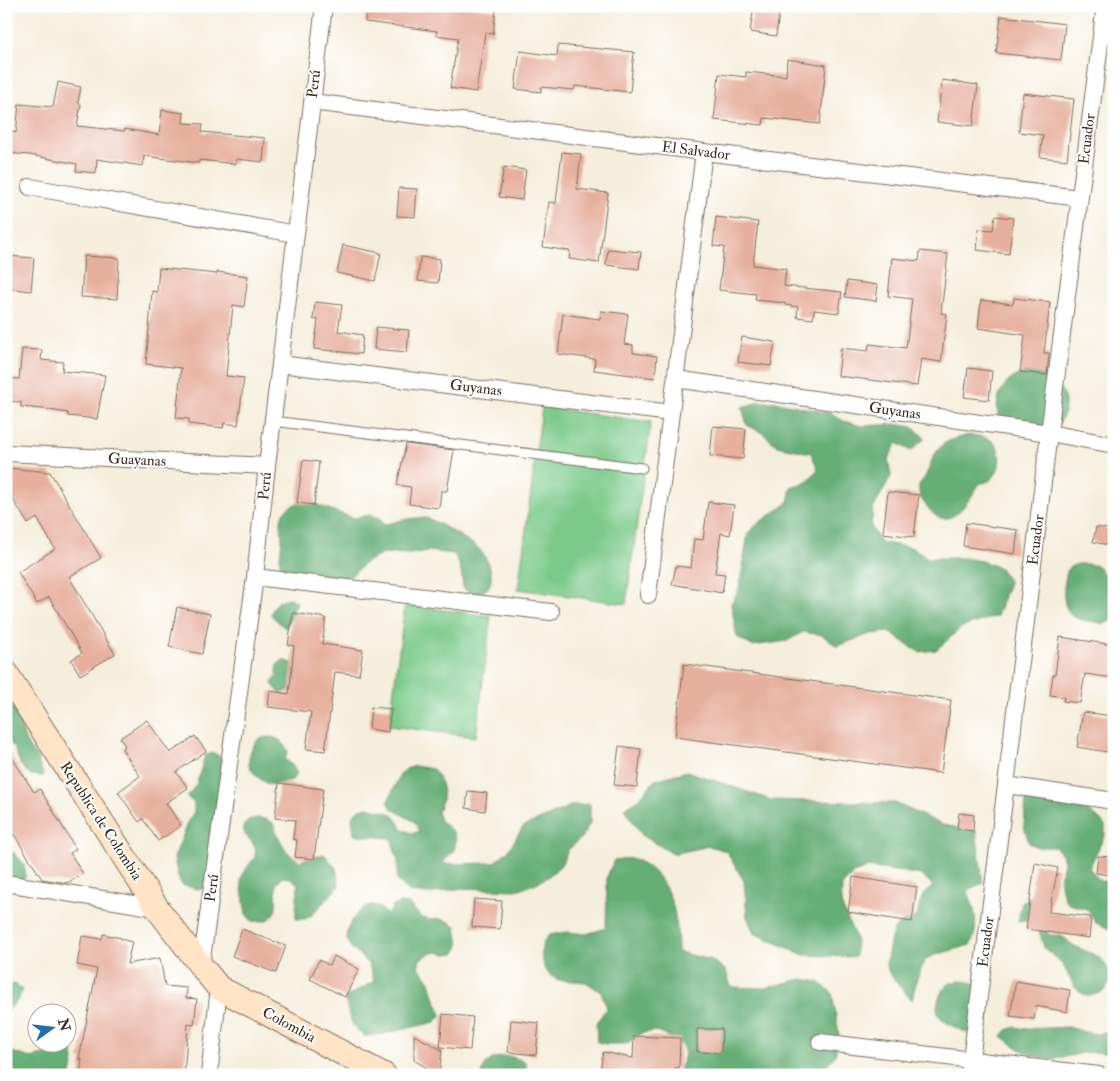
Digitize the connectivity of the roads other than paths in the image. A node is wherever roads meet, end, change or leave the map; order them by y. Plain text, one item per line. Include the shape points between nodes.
1 (324, 6) edge
2 (1105, 6) edge
3 (312, 102) junction
4 (704, 152) junction
5 (30, 187) dead end
6 (1080, 198) junction
7 (296, 234) junction
8 (280, 364) junction
9 (676, 379) junction
10 (671, 413) junction
11 (273, 421) junction
12 (1049, 433) junction
13 (1114, 445) edge
14 (6, 453) edge
15 (267, 466) junction
16 (642, 468) dead end
17 (255, 577) junction
18 (648, 596) dead end
19 (550, 612) dead end
20 (6, 673) edge
21 (1006, 785) junction
22 (1114, 801) edge
23 (6, 883) edge
24 (157, 908) junction
25 (201, 966) junction
26 (219, 988) junction
27 (820, 1042) dead end
28 (970, 1067) edge
29 (209, 1075) edge
30 (384, 1075) edge
31 (1098, 1075) edge

1 - 3 street, Perú
2 - 6 street, Ecuador
3 - 4 street, El Salvador
3 - 7 street, Perú
4 - 6 street, El Salvador
4 - 9 street
5 - 7 street
6 - 12 street, Ecuador
7 - 8 street, Perú
8 - 10 street, Guyanas
8 - 11 street, Perú
9 - 10 street
9 - 12 street, Guyanas
10 - 18 street
11 - 15 street, Perú
11 - 16 lane
12 - 13 street, Guyanas
12 - 21 street, Ecuador
14 - 15 street, Guayanas
15 - 17 street, Perú
17 - 19 street
17 - 25 street, Perú
20 - 24 street, Republica de Colombia
21 - 22 street
21 - 28 street, Ecuador
23 - 24 street
24 - 25 street, Republica de Colombia
25 - 26 street, Colombia
26 - 29 street
26 - 30 street, Colombia
27 - 28 street
28 - 31 street

